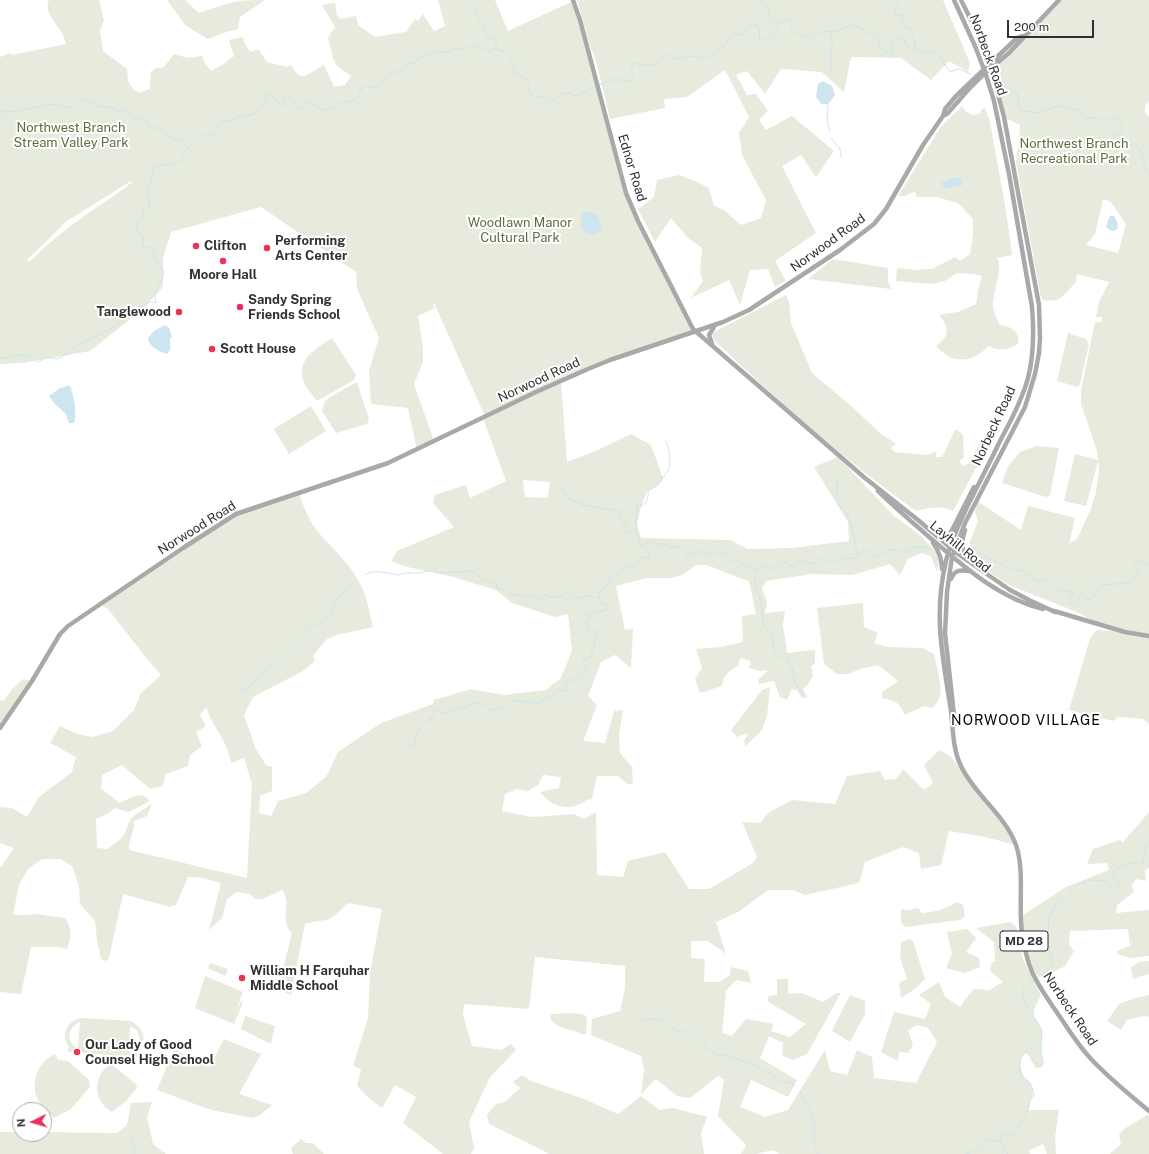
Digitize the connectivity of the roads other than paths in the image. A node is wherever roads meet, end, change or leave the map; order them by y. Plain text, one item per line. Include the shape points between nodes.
1 (573, 0) edge
2 (954, 0) edge
3 (961, 0) edge
4 (1059, 0) edge
5 (990, 66) junction
6 (984, 71) junction
7 (714, 326) junction
8 (696, 332) junction
9 (713, 347) junction
10 (983, 475) junction
11 (865, 478) junction
12 (981, 492) junction
13 (888, 501) junction
14 (928, 529) junction
15 (950, 548) junction
16 (954, 552) junction
17 (948, 553) junction
18 (952, 557) junction
19 (976, 568) junction
20 (971, 571) junction
21 (942, 580) junction
22 (947, 592) junction
23 (1055, 612) junction
24 (1149, 636) edge
25 (0, 728) edge
26 (955, 744) junction
27 (1149, 1112) edge

1 - 8 main road, Ednor Road via 630,203
2 - 6 main road, Norbeck Road
3 - 5 main road, Norbeck Road
4 - 5 main road, Norwood Road
5 - 6 main road, Norwood Road
5 - 12 main road, Norbeck Road via 1004,117 1037,298 1040,338 1035,374 1025,407
6 - 7 main road, Norwood Road via 945,109 886,209 874,224 769,298
6 - 10 main road, Norbeck Road via 994,101 1008,168 1034,328 1028,377 1020,402
7 - 8 main road, Norwood Road
7 - 9 main road via 709,335
8 - 9 main road, Layhill Road
8 - 25 main road, Norwood Road via 588,369 388,463 236,514 68,626 60,634
9 - 11 main road, Layhill Road
10 - 14 main road via 976,483 950,534 939,536
10 - 15 main road, Norbeck Road
11 - 13 main road, Layhill Road
11 - 14 main road, Layhill Road
12 - 16 main road, Norbeck Road
12 - 19 main road via 962,540 965,556
13 - 17 main road, Layhill Road
13 - 21 main road via 893,509 933,543 942,560
14 - 15 main road, Layhill Road
15 - 16 main road, Layhill Road
15 - 17 main road, Norbeck Road / MD 28
16 - 18 main road, Norbeck Road / MD 28
16 - 19 main road, Layhill Road
17 - 18 main road, Layhill Road
17 - 21 main road, Norbeck Road / MD 28
18 - 20 main road, Layhill Road
18 - 22 main road, Norbeck Road / MD 28
19 - 23 main road, Layhill Road via 1012,591
20 - 22 main road via 960,570 953,573
20 - 23 main road, Layhill Road via 1015,598
21 - 26 main road, Norbeck Road / MD 28 via 939,607 940,638
22 - 26 main road, Norbeck Road / MD 28 via 945,633 955,718
23 - 24 main road, Layhill Road via 1125,632
26 - 27 main road, Norbeck Road / MD 28 via 963,771 1002,820 1016,845 1020,869 1022,932 1027,956 1036,979 1091,1059

